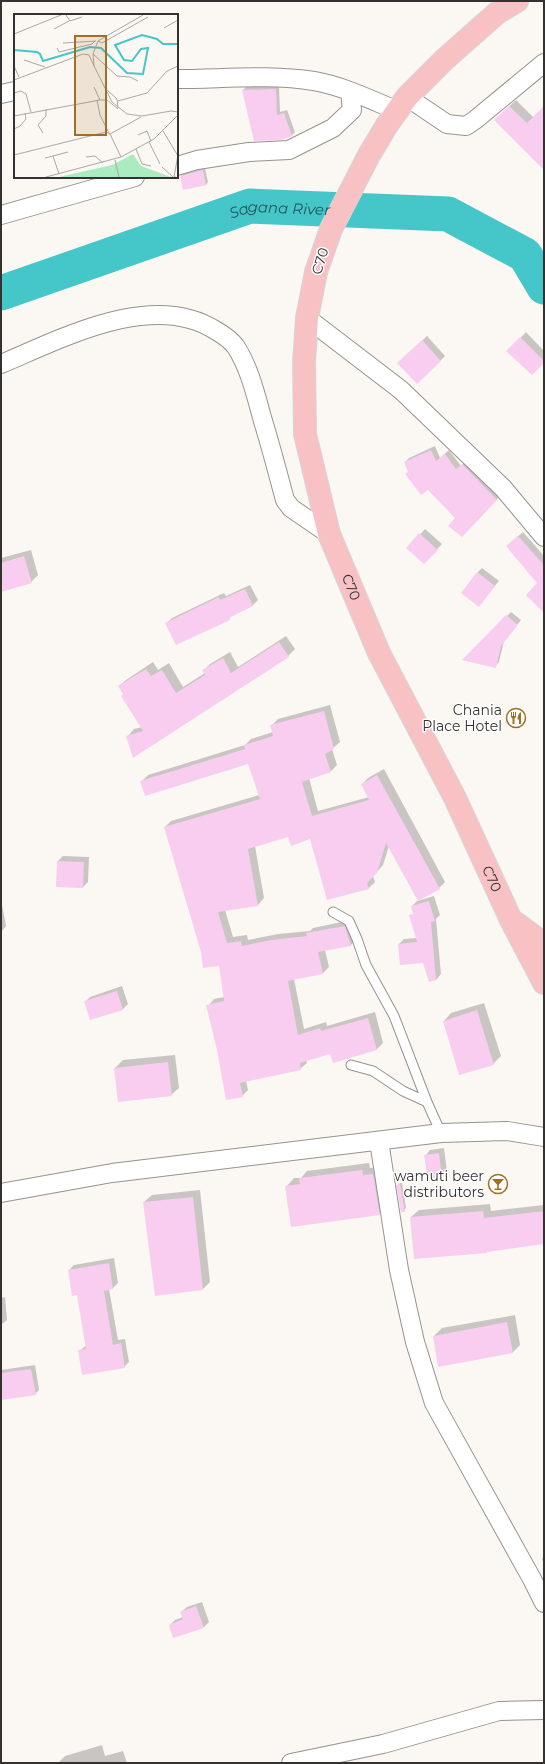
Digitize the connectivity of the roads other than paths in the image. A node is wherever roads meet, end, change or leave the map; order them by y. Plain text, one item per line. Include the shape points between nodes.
1 (517, 1) edge
2 (544, 63) edge
3 (178, 79) edge
4 (14, 92) edge
5 (350, 92) junction
6 (1, 94) edge
7 (403, 104) junction
8 (178, 166) edge
9 (131, 178) edge
10 (1, 215) edge
11 (307, 318) junction
12 (1, 364) edge
13 (329, 534) junction
14 (544, 538) edge
15 (333, 912) dead end
16 (511, 920) junction
17 (544, 944) edge
18 (544, 983) edge
19 (351, 1065) dead end
20 (427, 1102) junction
21 (441, 1133) junction
22 (544, 1137) edge
23 (379, 1141) junction
24 (1, 1193) edge
25 (544, 1604) edge
26 (544, 1710) edge
27 (291, 1763) edge

1 - 7 highway via 497,13 445,58
2 - 7 street via 466,126 447,124
3 - 5 street via 260,77 315,81
4 - 6 street
5 - 7 street
5 - 8 street via 352,110 333,128 289,150 249,152
7 - 11 highway, C70 via 369,155 331,229 316,272
9 - 10 street
11 - 13 highway, C70 via 304,362 305,434
11 - 14 street via 401,390 503,488
12 - 13 street via 84,329 125,317 183,317 203,323 235,346 246,366 286,500 291,508
13 - 16 highway, C70 via 379,653 455,798
15 - 20 lane via 349,921 358,939 366,966 394,1016
16 - 17 highway
16 - 18 highway, C70
19 - 20 lane via 373,1071 403,1091
20 - 21 lane
21 - 22 street via 507,1131
21 - 23 street
23 - 24 street via 112,1173
23 - 25 street via 399,1270 415,1342 434,1403
26 - 27 street via 499,1710 383,1744

